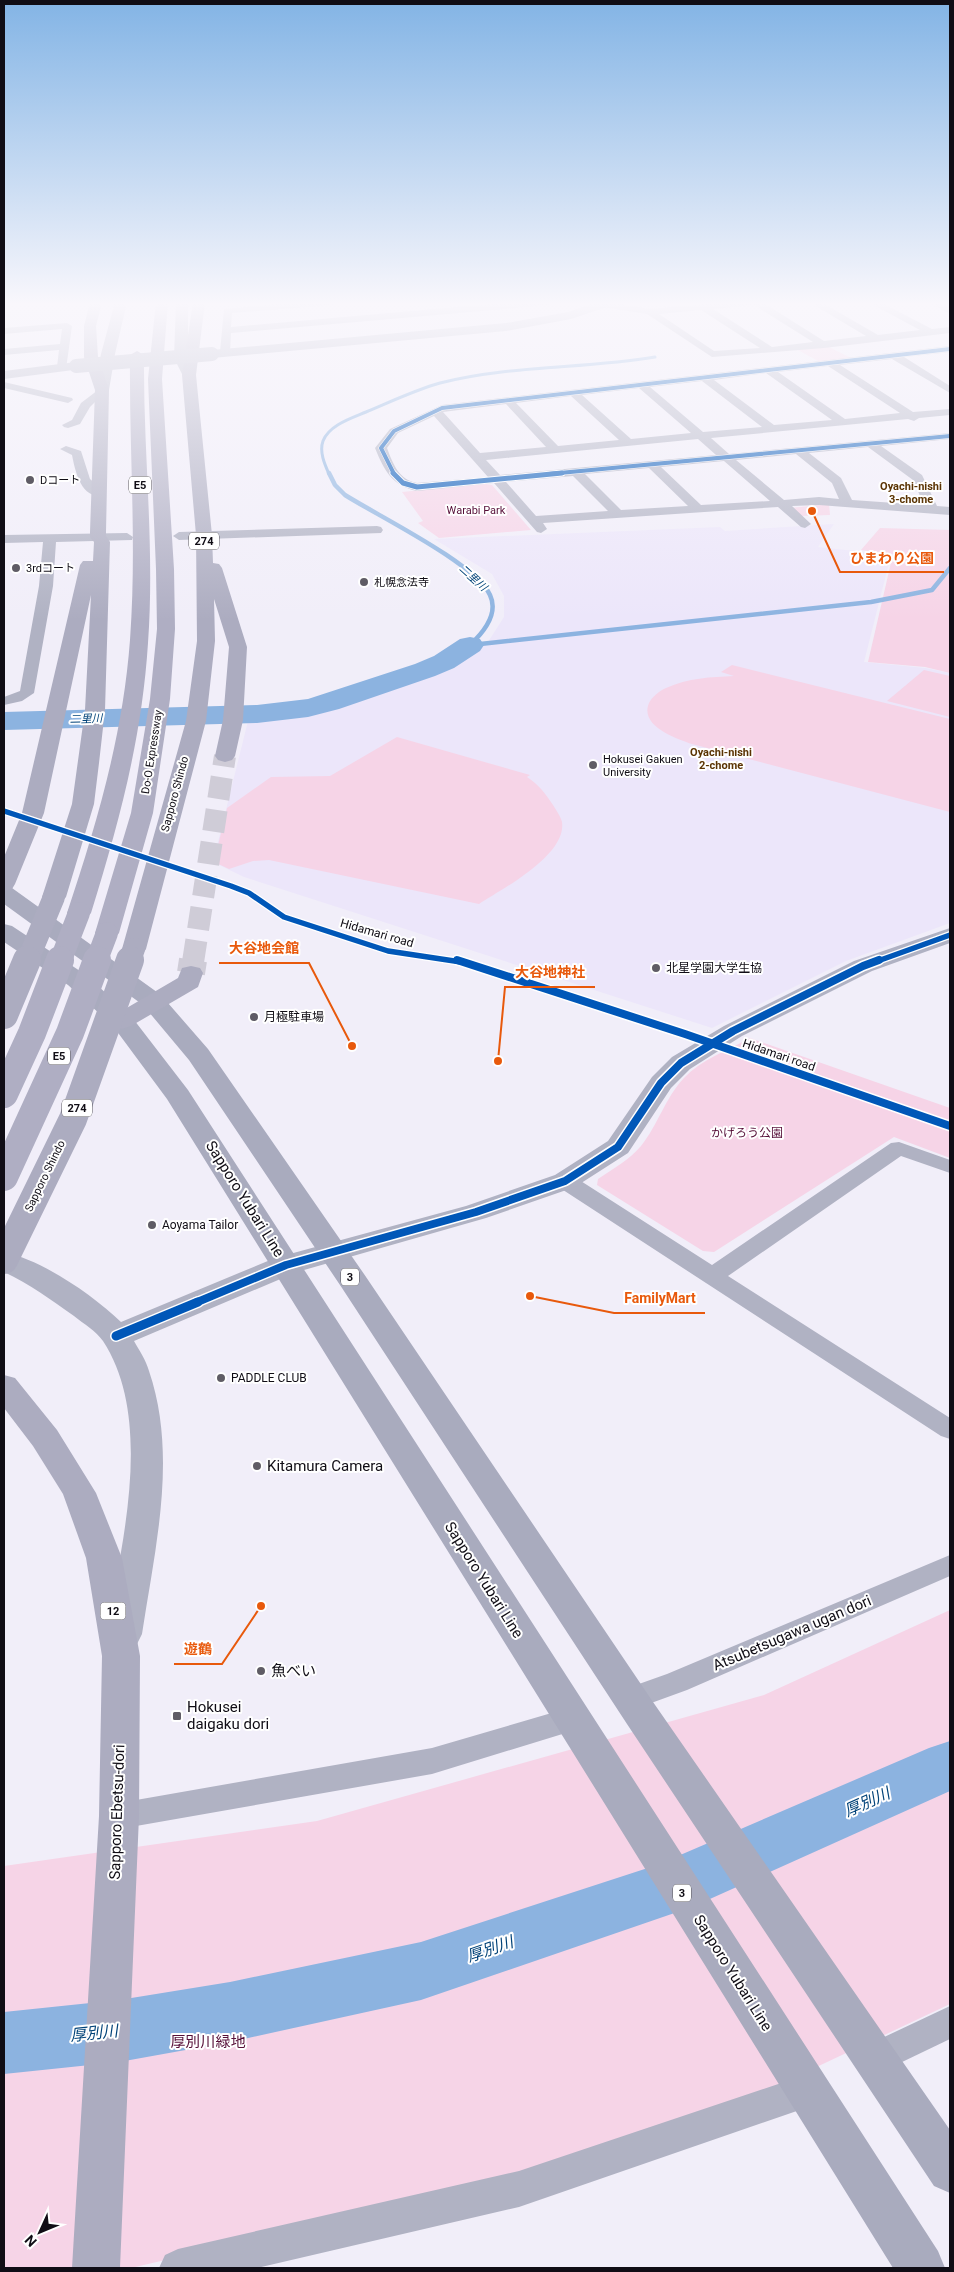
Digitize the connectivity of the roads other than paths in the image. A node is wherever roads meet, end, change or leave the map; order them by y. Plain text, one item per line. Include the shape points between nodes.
1 (84, 408) edge
2 (101, 408) edge
3 (136, 408) edge
4 (157, 408) edge
5 (193, 408) edge
6 (442, 408) edge
7 (516, 408) edge
8 (591, 408) edge
9 (668, 408) edge
10 (744, 408) edge
11 (822, 408) edge
12 (898, 408) edge
13 (436, 411) junction
14 (950, 412) edge
15 (910, 416) junction
16 (842, 422) junction
17 (68, 424) dead end
18 (772, 429) junction
19 (700, 436) junction
20 (947, 439) edge
21 (628, 442) junction
22 (871, 444) junction
23 (66, 449) dead end
24 (554, 449) junction
25 (799, 451) junction
26 (478, 457) junction
27 (725, 458) junction
28 (652, 465) junction
29 (576, 472) junction
30 (498, 479) junction
31 (99, 492) junction
32 (847, 502) junction
33 (780, 504) junction
34 (698, 509) junction
35 (932, 510) junction
36 (950, 511) edge
37 (618, 514) junction
38 (805, 524) dead end
39 (377, 530) dead end
40 (204, 535) junction
41 (179, 536) dead end
42 (98, 537) junction
43 (127, 537) dead end
44 (4, 538) edge
45 (50, 538) junction
46 (4, 701) edge
47 (225, 756) tunnel mouth
48 (4, 884) edge
49 (4, 893) edge
50 (4, 931) edge
51 (950, 935) edge
52 (191, 972) tunnel mouth
53 (153, 1003) junction
54 (4, 1016) edge
55 (122, 1021) junction
56 (4, 1094) edge
57 (950, 1167) edge
58 (4, 1177) edge
59 (565, 1181) junction
60 (333, 1253) junction
61 (4, 1261) edge
62 (286, 1265) junction
63 (711, 1277) junction
64 (116, 1336) junction
65 (4, 1386) edge
66 (950, 1430) edge
67 (950, 1566) edge
68 (121, 1656) junction
69 (636, 1706) junction
70 (577, 1726) junction
71 (119, 1816) junction
72 (950, 2022) edge
73 (875, 2059) junction
74 (808, 2091) junction
75 (950, 2170) edge
76 (96, 2268) edge
77 (178, 2268) edge
78 (922, 2268) edge

1 - 17 street via 76,422
2 - 31 highway
3 - 56 highway, E5, bridge via 141,604 123,760 79,913 32,1033
4 - 58 highway, Do-O Expressway / E5, bridge via 166,628 160,699 142,813 107,932 70,1033
5 - 40 highway, Sapporo Shindo / 274
6 - 13 street
7 - 24 street
8 - 21 street
9 - 19 street
10 - 18 street
11 - 16 street
12 - 15 street
13 - 26 street
13 - 30 street via 394,431 381,448 389,468 402,484 412,486
14 - 15 street
15 - 16 street
15 - 20 street
16 - 18 street
18 - 19 street
19 - 21 street
19 - 27 street
20 - 22 street
21 - 24 street
22 - 25 street
22 - 35 street via 918,478
23 - 31 street via 77,453 84,481
24 - 26 street
25 - 27 street
25 - 32 street via 837,481
26 - 30 street
27 - 28 street
27 - 33 street
28 - 29 street
28 - 34 street
29 - 30 street
29 - 37 street
30 - 37 street via 537,524
31 - 42 highway
32 - 33 street
32 - 35 street
33 - 34 street
33 - 38 street
34 - 37 street
35 - 36 street
39 - 40 street
40 - 41 street
40 - 47 highway, 274 via 238,647 233,714
40 - 61 highway, Sapporo Shindo / 274, bridge via 206,641 197,714 134,949 73,1119
42 - 43 street
42 - 45 street
42 - 48 highway via 94,541 34,813
42 - 54 highway, bridge via 102,542 94,717 83,804 54,897
44 - 45 street
45 - 46 street via 46,586 27,693
49 - 53 main road, 3
50 - 55 main road, Sapporo Yubari Line / 3 via 77,980
51 - 59 street via 862,966 733,1031 680,1063 661,1083 618,1147
52 - 53 highway via 189,982
53 - 55 highway
53 - 60 main road, 3 via 199,1055
55 - 62 main road, Sapporo Yubari Line / 3 via 179,1096
57 - 63 street via 899,1148
59 - 60 street via 476,1212
59 - 63 street
60 - 62 street
60 - 69 main road, 3
61 - 64 street via 51,1282
62 - 64 street
62 - 70 main road, Sapporo Yubari Line / 3
63 - 66 street
64 - 68 street via 130,1362 142,1398 147,1429 147,1477
65 - 68 highway, Sapporo Ebetsu-dori / 12 via 45,1438 79,1493 104,1558
67 - 69 street, Atsubetsugawa ugan dori via 677,1682
68 - 71 highway, Sapporo Ebetsu-dori / 12
69 - 73 main road, 3
70 - 71 street via 432,1761
70 - 74 main road, Sapporo Yubari Line / 3
71 - 76 highway, Sapporo Ebetsu-dori / 12
72 - 73 street
73 - 75 main road, 3
74 - 77 street via 519,2189
74 - 78 main road, Sapporo Yubari Line / 3

